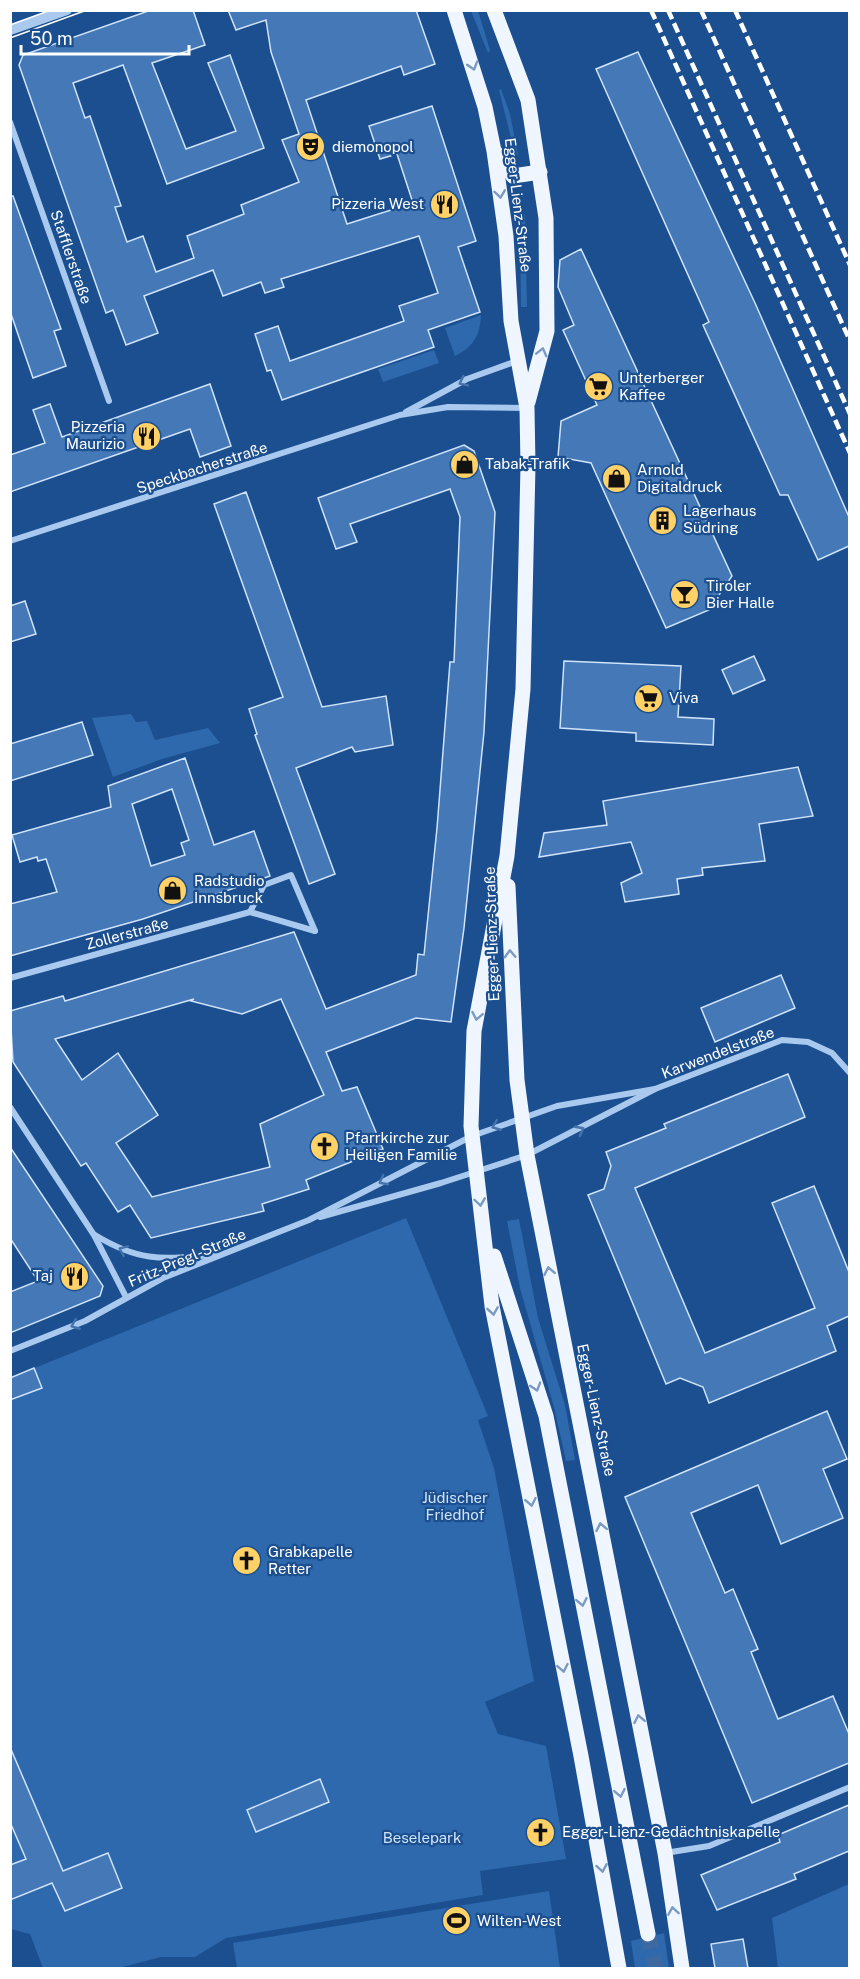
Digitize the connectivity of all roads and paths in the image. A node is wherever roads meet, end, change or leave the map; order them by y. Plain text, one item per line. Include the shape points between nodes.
1 (67, 10) edge
2 (454, 10) edge
3 (494, 10) edge
4 (10, 30) edge
5 (10, 122) edge
6 (494, 151) junction
7 (540, 172) junction
8 (518, 361) junction
9 (109, 401) dead end
10 (527, 408) junction
11 (400, 415) junction
12 (10, 541) edge
13 (507, 855) junction
14 (250, 912) junction
15 (10, 978) edge
16 (849, 1073) edge
17 (655, 1089) junction
18 (10, 1107) edge
19 (521, 1117) junction
20 (472, 1136) junction
21 (527, 1155) junction
22 (476, 1172) junction
23 (309, 1220) junction
24 (485, 1232) junction
25 (94, 1235) junction
26 (222, 1254) junction
27 (126, 1297) junction
28 (10, 1351) edge
29 (849, 1787) edge
30 (665, 1854) junction
31 (648, 1934) tunnel mouth
32 (619, 1968) edge
33 (682, 1968) edge

1 - 4 street
2 -> 6 main road, Egger-Lienz-Straße via 485,107
3 - 7 main road, Egger-Lienz-Straße via 528,100
5 - 9 street, Stafflerstraße
6 - 7 main road via 513,176
6 -> 8 main road, Egger-Lienz-Straße
10 -> 7 main road, Egger-Lienz-Straße via 547,331 546,218
8 - 10 main road, Egger-Lienz-Straße
8 -> 11 street, Speckbacherstraße via 467,380
10 - 11 street, Speckbacherstraße via 448,407
10 - 13 main road, Egger-Lienz-Straße via 525,666
11 - 12 street, Speckbacherstraße
19 -> 13 main road, Egger-Lienz-Straße via 511,994
13 -> 20 main road, Egger-Lienz-Straße via 474,1031
14 - 14 street via 264,885 291,875 315,930
14 - 15 street, Zollerstraße
16 - 17 street, Karwendelstraße via 832,1053 808,1042 782,1040
17 - 19 street, Karwendelstraße via 575,1101
21 -> 17 street, Karwendelstraße
18 - 25 street
19 -> 20 street, Fritz-Pregl-Straße
19 - 21 main road, Egger-Lienz-Straße
20 - 22 main road, Egger-Lienz-Straße
20 -> 23 street, Fritz-Pregl-Straße
21 - 22 street, Fritz-Pregl-Straße
30 -> 21 main road, Egger-Lienz-Straße
22 - 23 street, Fritz-Pregl-Straße
22 -> 24 main road, Egger-Lienz-Straße
23 - 26 street, Fritz-Pregl-Straße
24 -> 31 main road, Egger-Lienz-Straße via 546,1416
24 -> 32 main road, Egger-Lienz-Straße via 492,1306
26 -> 25 street via 151,1258 116,1248
25 - 27 street
26 - 27 street, Fritz-Pregl-Straße
27 -> 28 street, Fritz-Pregl-Straße via 85,1321
29 - 30 street via 709,1846
33 -> 30 main road, Egger-Lienz-Straße

